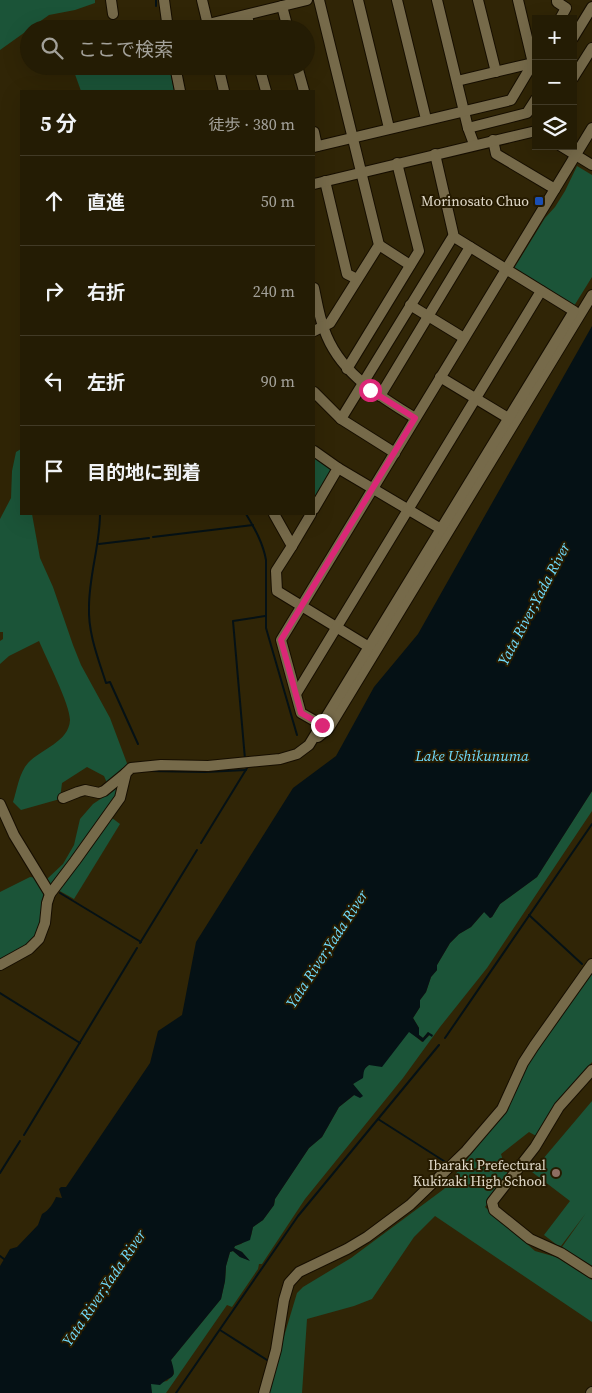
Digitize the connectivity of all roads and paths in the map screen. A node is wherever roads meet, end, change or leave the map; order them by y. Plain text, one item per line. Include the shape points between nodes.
1 (111, 0) edge
2 (164, 0) edge
3 (202, 0) edge
4 (307, 0) edge
5 (319, 0) edge
6 (358, 0) edge
7 (397, 0) edge
8 (437, 0) edge
9 (478, 0) edge
10 (518, 0) edge
11 (556, 0) edge
12 (569, 4) edge
13 (282, 6) junction
14 (592, 7) edge
15 (113, 14) dead end
16 (247, 15) junction
17 (562, 15) edge
18 (167, 20) edge
19 (207, 20) edge
20 (229, 20) edge
21 (248, 20) edge
22 (286, 20) edge
23 (577, 31) edge
24 (592, 48) edge
25 (532, 52) edge
26 (532, 61) edge
27 (532, 63) edge
28 (496, 72) junction
29 (577, 72) edge
30 (177, 75) edge
31 (220, 75) edge
32 (262, 75) edge
33 (300, 75) edge
34 (457, 81) junction
35 (180, 90) edge
36 (224, 90) edge
37 (266, 90) edge
38 (304, 90) edge
39 (532, 105) edge
40 (464, 111) junction
41 (426, 119) junction
42 (389, 128) junction
43 (468, 128) junction
44 (592, 128) edge
45 (532, 132) edge
46 (352, 137) junction
47 (493, 140) junction
48 (474, 144) junction
49 (315, 146) edge
50 (568, 150) edge
51 (435, 154) junction
52 (576, 155) junction
53 (397, 163) junction
54 (592, 165) edge
55 (360, 172) junction
56 (325, 181) junction
57 (315, 184) edge
58 (555, 189) junction
59 (454, 237) junction
60 (379, 245) junction
61 (470, 248) junction
62 (410, 265) junction
63 (506, 269) junction
64 (357, 279) junction
65 (542, 291) junction
66 (592, 295) edge
67 (315, 296) edge
68 (410, 306) junction
69 (428, 316) junction
70 (319, 329) edge
71 (464, 338) junction
72 (347, 369) junction
73 (440, 377) junction
74 (363, 384) junction
75 (315, 393) edge
76 (380, 396) junction
77 (476, 398) junction
78 (415, 418) junction
79 (508, 418) junction
80 (341, 419) junction
81 (315, 452) edge
82 (395, 453) junction
83 (338, 468) junction
84 (372, 488) junction
85 (315, 507) edge
86 (408, 510) junction
87 (275, 515) edge
88 (310, 515) edge
89 (441, 529) junction
90 (292, 546) junction
91 (301, 606) junction
92 (336, 628) junction
93 (369, 647) junction
94 (296, 694) junction
95 (322, 725) junction
96 (313, 740) junction
97 (126, 773) junction
98 (63, 798) dead end
99 (0, 804) edge
100 (50, 894) junction
101 (592, 964) edge
102 (0, 965) edge
103 (592, 1070) edge
104 (592, 1273) edge
105 (264, 1393) edge

1 - 15 street
2 - 18 street
3 - 19 street
4 - 13 street
5 - 46 street
6 - 42 street
7 - 41 street
8 - 34 street
9 - 28 street
10 - 25 street
11 - 12 street
12 - 17 street
13 - 16 street
13 - 22 street
14 - 23 street
16 - 20 street
16 - 21 street
24 - 29 street
26 - 28 street
27 - 40 street via 511,100
28 - 34 street
30 - 35 street
31 - 36 street
32 - 37 street
33 - 38 street
34 - 40 street
39 - 43 street via 527,113
40 - 41 street
40 - 43 street
41 - 42 street
42 - 46 street
43 - 48 street
44 - 52 street
45 - 47 street
46 - 49 street
46 - 55 street
47 - 48 street
47 - 58 street via 496,154
48 - 51 street
50 - 52 street
51 - 53 street
51 - 59 street
52 - 54 street
52 - 58 street
53 - 55 street
53 - 62 street via 419,251
55 - 56 street
55 - 60 street
56 - 57 street
56 - 64 street via 348,274
58 - 63 street
59 - 61 street
59 - 68 street
60 - 62 street
60 - 64 street
61 - 63 street
61 - 69 street
62 - 72 street
63 - 65 street
63 - 71 street
64 - 70 street via 330,324
65 - 77 street
65 - 79 street via 574,311
66 - 96 street via 329,728
67 - 70 street
68 - 69 street
68 - 74 street
69 - 71 street
69 - 76 street
70 - 72 street
71 - 73 street
72 - 74 street
73 - 77 street
73 - 78 street
74 - 76 street
74 - 80 street
75 - 80 street
76 - 78 street
77 - 79 street
77 - 86 street
78 - 82 street
79 - 89 street
80 - 82 street
81 - 83 street
82 - 84 street
83 - 84 street
83 - 85 street
84 - 86 street
84 - 91 street
86 - 89 street
86 - 92 street
87 - 90 street
88 - 90 street
89 - 93 street
90 - 91 street via 276,571 276,591
91 - 92 street
91 - 94 street via 281,640
92 - 93 street
92 - 94 street
93 - 95 street
94 - 95 street via 301,713
95 - 96 street
96 - 97 street via 300,752 285,758 208,766 138,766
97 - 98 street via 104,791 85,790
97 - 100 street via 120,798
99 - 100 street via 14,835
100 - 102 street via 39,938 28,949
101 - 105 street via 534,1046 502,1109 466,1151 410,1205 347,1250 299,1272 289,1283
103 - 104 street via 559,1107 535,1147 492,1206 530,1240 562,1253

